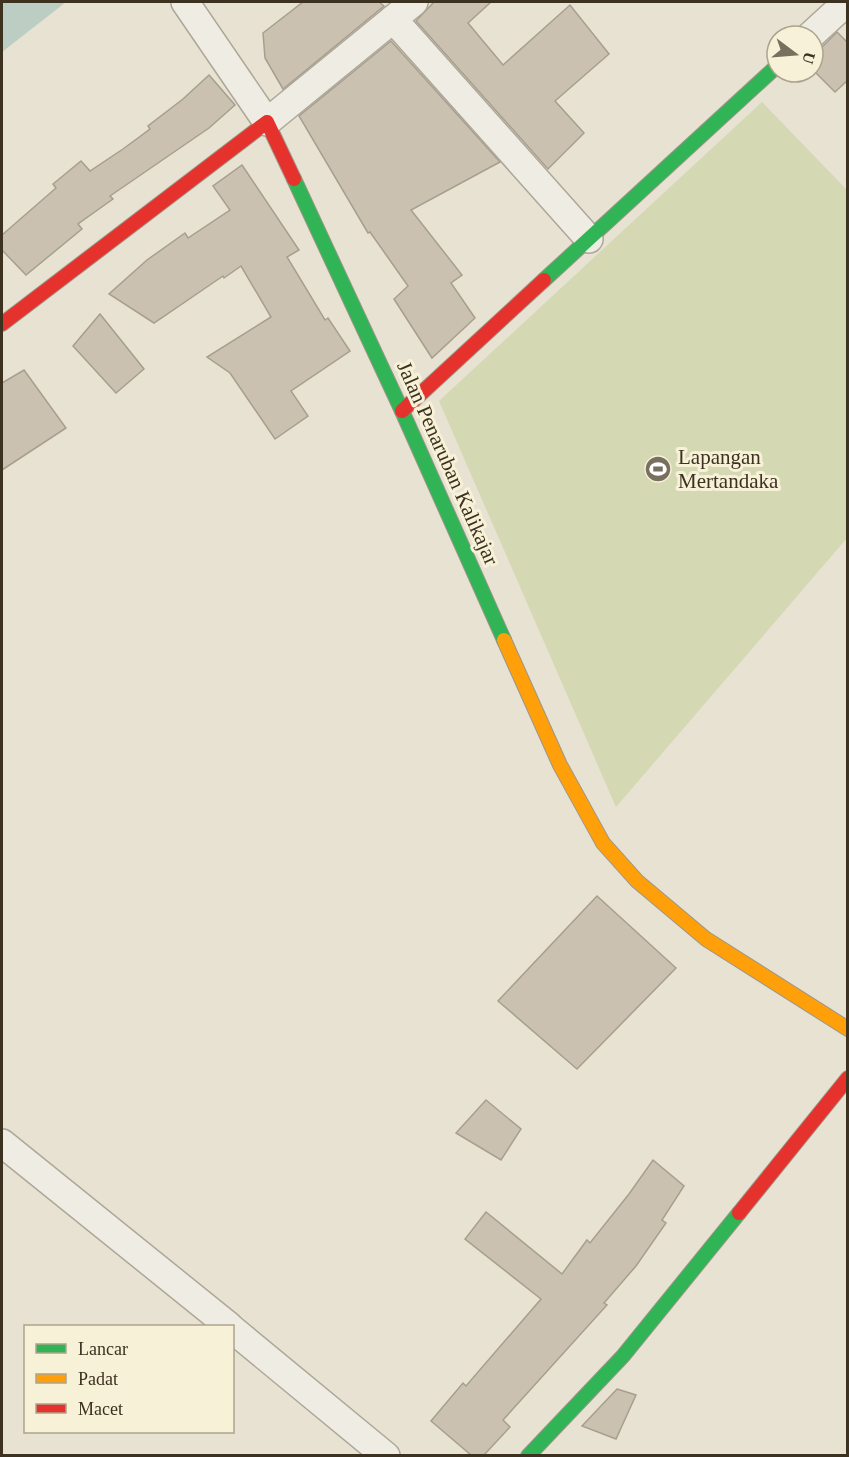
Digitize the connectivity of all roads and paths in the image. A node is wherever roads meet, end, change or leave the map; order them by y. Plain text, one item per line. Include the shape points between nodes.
1 (185, 2) edge
2 (414, 2) edge
3 (847, 2) edge
4 (393, 19) junction
5 (823, 24) edge
6 (765, 77) edge
7 (267, 122) junction
8 (589, 239) junction
9 (2, 324) edge
10 (402, 411) junction
11 (848, 1029) edge
12 (848, 1078) edge
13 (2, 1143) edge
14 (227, 1325) edge
15 (234, 1330) edge
16 (386, 1455) edge
17 (528, 1455) edge

1 - 7 street
2 - 4 street
3 - 5 street
4 - 7 street
4 - 8 street
6 - 8 street
7 - 9 street
7 - 10 street, Jalan Penaruban Kalikajar
8 - 10 street
10 - 11 street, Jalan Penaruban Kalikajar via 560,765 603,843 637,881 706,939
12 - 17 street via 623,1356
13 - 14 street
15 - 16 street

